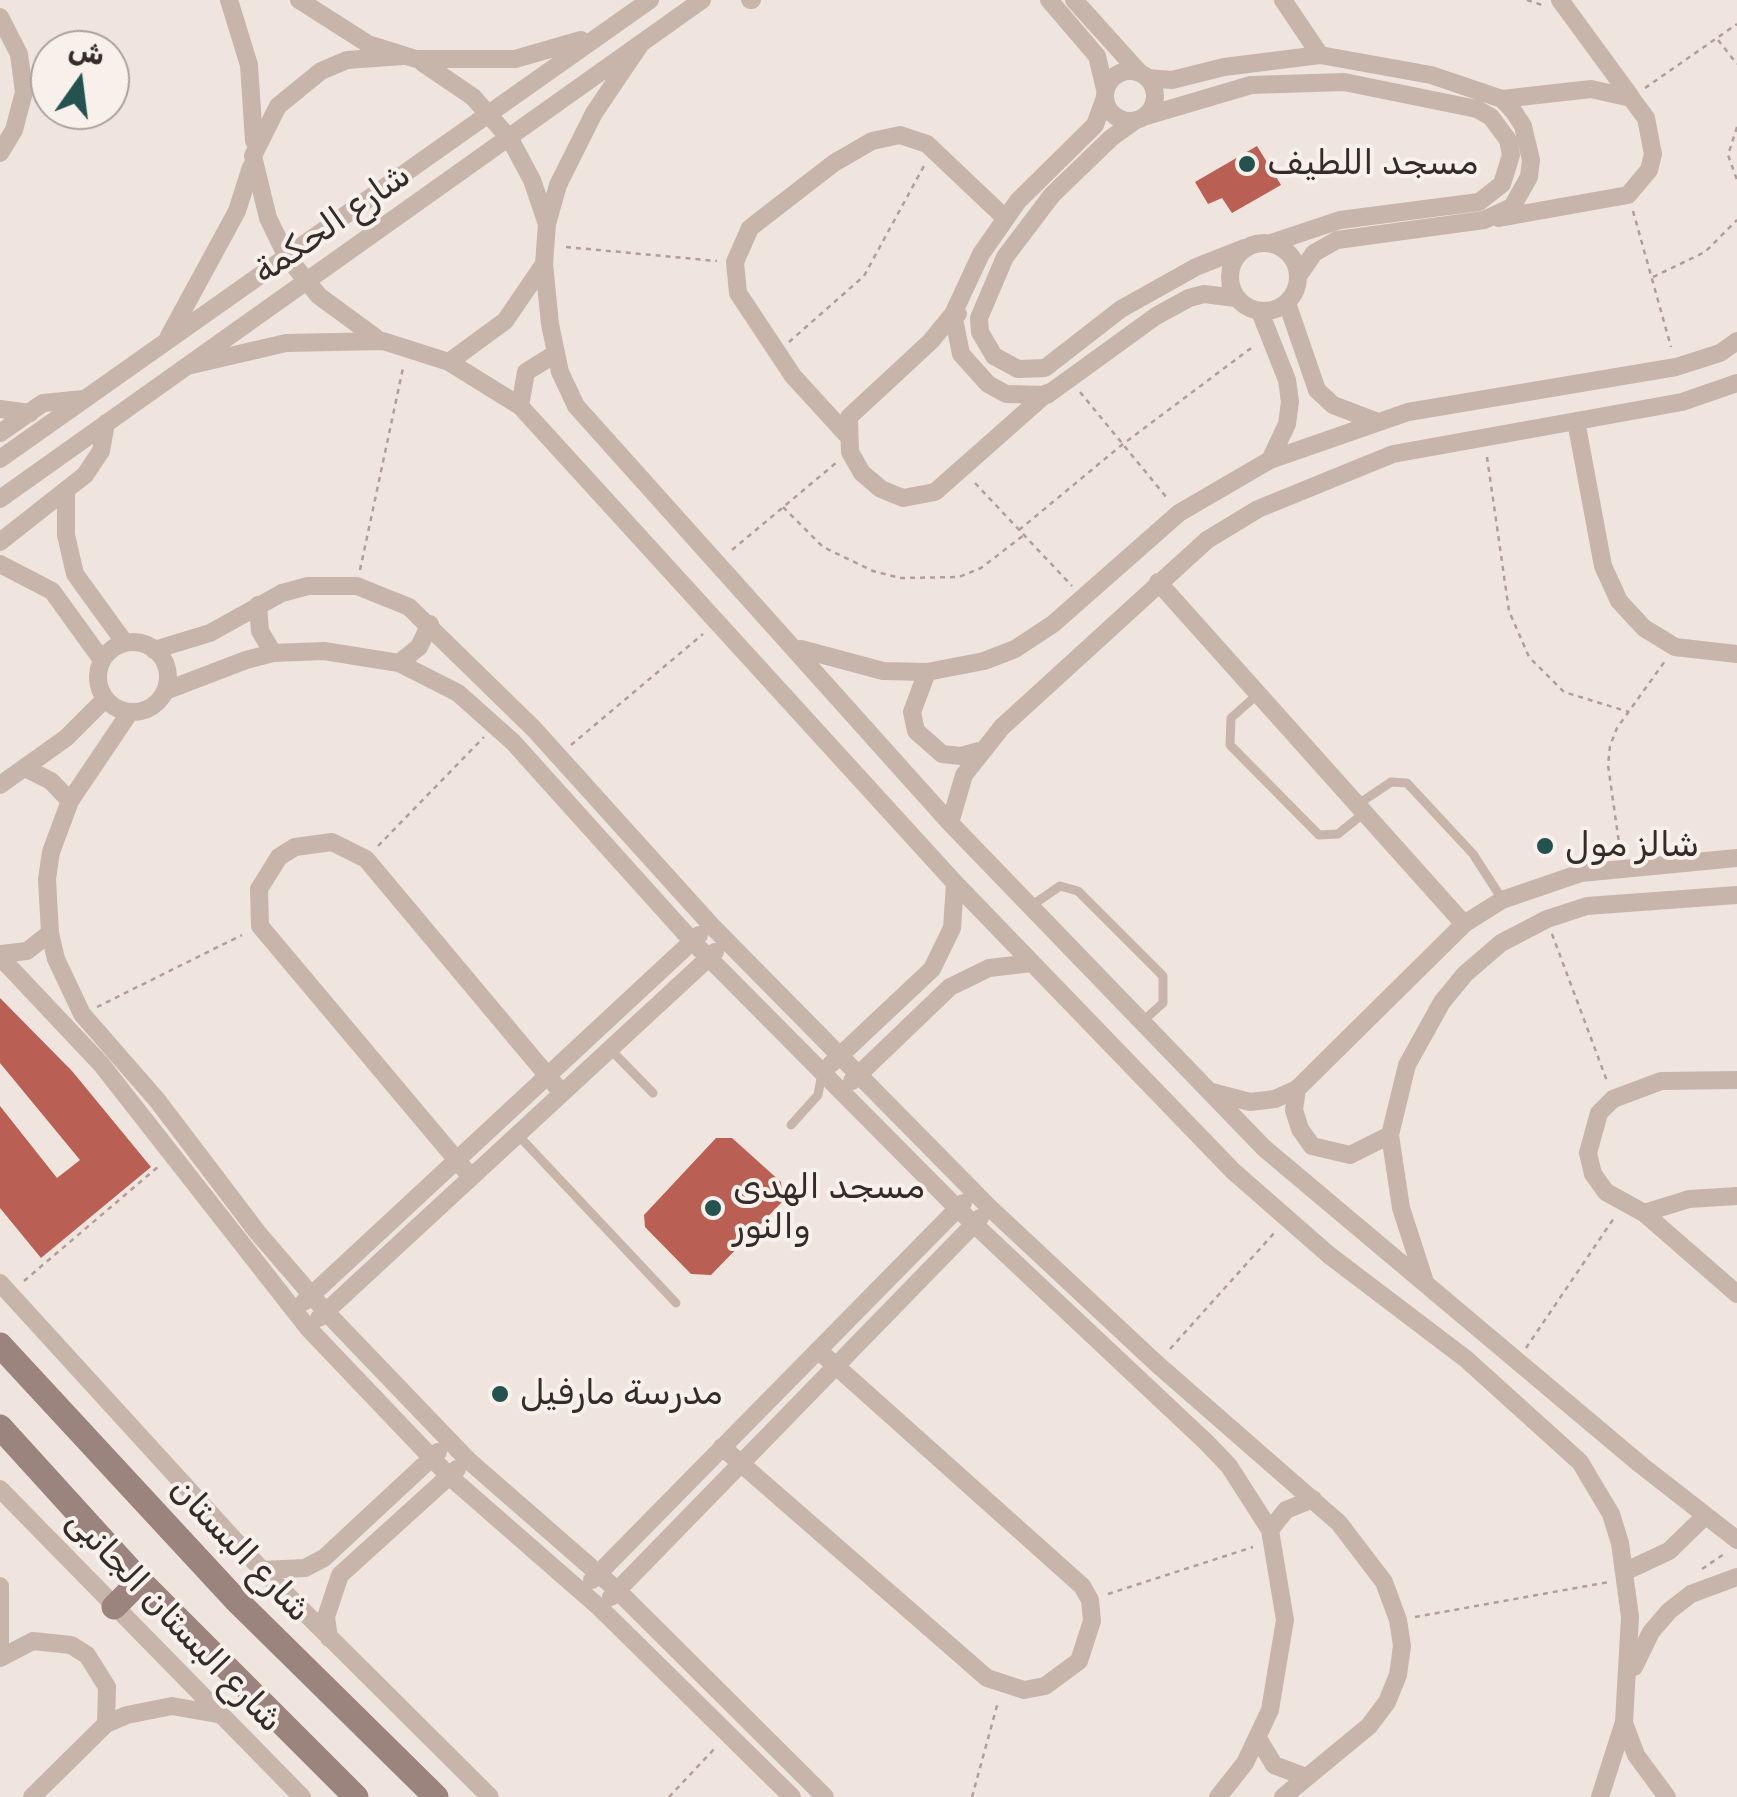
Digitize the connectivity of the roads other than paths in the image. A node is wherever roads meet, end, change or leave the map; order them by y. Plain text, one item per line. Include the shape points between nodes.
1 (229, 0) edge
2 (299, 0) edge
3 (650, 0) edge
4 (702, 0) edge
5 (1049, 0) edge
6 (1074, 0) edge
7 (1283, 0) edge
8 (1560, 0) edge
9 (0, 18) edge
10 (610, 29) junction
11 (640, 44) junction
12 (1320, 56) junction
13 (410, 58) junction
14 (1144, 75) junction
15 (1105, 94) junction
16 (1631, 98) junction
17 (1488, 100) junction
18 (490, 114) junction
19 (1141, 118) junction
20 (510, 139) junction
21 (0, 153) edge
22 (253, 156) junction
23 (1482, 211) junction
24 (1004, 217) junction
25 (547, 224) junction
26 (1272, 243) junction
27 (1244, 248) junction
28 (544, 254) junction
29 (287, 256) junction
30 (1299, 275) junction
31 (306, 282) junction
32 (1236, 298) junction
33 (1287, 304) junction
34 (1260, 312) junction
35 (953, 314) junction
36 (979, 318) junction
37 (383, 341) junction
38 (1737, 341) edge
39 (166, 342) junction
40 (556, 354) junction
41 (449, 362) junction
42 (187, 366) junction
43 (1045, 368) junction
44 (1737, 383) edge
45 (1530, 392) junction
46 (1047, 395) junction
47 (84, 399) junction
48 (520, 406) junction
49 (0, 408) edge
50 (30, 412) junction
51 (1576, 421) junction
52 (1375, 422) junction
53 (106, 423) junction
54 (1536, 428) junction
55 (0, 433) edge
56 (848, 443) junction
57 (0, 458) edge
58 (1270, 460) junction
59 (66, 495) junction
60 (0, 500) edge
61 (0, 542) edge
62 (0, 564) edge
63 (1158, 582) junction
64 (258, 605) junction
65 (430, 624) junction
66 (126, 643) junction
67 (798, 648) junction
68 (154, 650) junction
69 (274, 653) junction
70 (1737, 654) edge
71 (102, 660) junction
72 (399, 664) junction
73 (927, 672) junction
74 (165, 692) junction
75 (1258, 694) junction
76 (105, 699) junction
77 (130, 712) junction
78 (979, 751) junction
79 (25, 768) junction
80 (0, 785) edge
81 (70, 801) junction
82 (1361, 809) junction
83 (950, 823) junction
84 (1737, 858) edge
85 (955, 883) junction
86 (1737, 895) edge
87 (1502, 900) junction
88 (1030, 907) junction
89 (1464, 924) junction
90 (711, 925) junction
91 (50, 933) junction
92 (727, 941) junction
93 (692, 942) junction
94 (0, 956) edge
95 (708, 958) junction
96 (1032, 963) junction
97 (1127, 1008) junction
98 (1141, 1022) junction
99 (1100, 1033) junction
100 (610, 1049) junction
101 (840, 1056) junction
102 (822, 1072) junction
103 (858, 1075) junction
104 (548, 1076) junction
105 (1737, 1080) edge
106 (1203, 1087) junction
107 (1297, 1090) junction
108 (841, 1091) junction
109 (562, 1093) junction
110 (653, 1093) dead end
111 (818, 1095) junction
112 (791, 1125) dead end
113 (518, 1134) junction
114 (1390, 1135) junction
115 (457, 1160) junction
116 (471, 1177) junction
117 (974, 1192) junction
118 (1737, 1196) edge
119 (958, 1208) junction
120 (990, 1208) junction
121 (1644, 1213) junction
122 (974, 1225) junction
123 (1424, 1280) junction
124 (4, 1288) edge
125 (1737, 1294) edge
126 (312, 1295) junction
127 (676, 1304) dead end
128 (294, 1312) junction
129 (326, 1312) junction
130 (308, 1328) junction
131 (0, 1346) edge
132 (818, 1350) junction
133 (836, 1367) junction
134 (0, 1426) edge
135 (450, 1442) junction
136 (722, 1448) junction
137 (432, 1458) junction
138 (468, 1460) junction
139 (741, 1463) junction
140 (450, 1476) junction
141 (0, 1489) edge
142 (1314, 1500) junction
143 (1705, 1516) junction
144 (1272, 1536) junction
145 (1737, 1540) edge
146 (262, 1570) junction
147 (597, 1574) junction
148 (1625, 1576) junction
149 (1737, 1577) edge
150 (140, 1581) junction
151 (0, 1586) edge
152 (617, 1590) junction
153 (580, 1591) junction
154 (114, 1607) junction
155 (600, 1608) junction
156 (330, 1638) junction
157 (0, 1656) edge
158 (1629, 1682) junction
159 (217, 1714) junction
160 (1624, 1722) junction
161 (106, 1724) junction
162 (1258, 1738) junction
163 (1304, 1776) junction
164 (32, 1797) edge
165 (302, 1797) edge
166 (356, 1797) edge
167 (436, 1797) edge
168 (490, 1797) edge
169 (792, 1797) edge
170 (825, 1797) edge
171 (1218, 1797) edge
172 (1283, 1797) edge
173 (1600, 1797) edge
174 (1667, 1797) edge

1 - 22 street via 249,65
2 - 13 street via 335,27
3 - 10 street, شارع الحكمة
4 - 11 street, شارع الحكمة
5 - 15 street via 1096,56
6 - 14 street
7 - 12 street
8 - 16 street
9 - 21 street via 19,54 24,92
10 - 13 street via 515,59
10 - 18 street, شارع الحكمة
11 - 20 street, شارع الحكمة
11 - 25 street via 581,137
12 - 14 street via 1172,80
12 - 17 street via 1404,68
13 - 18 street via 455,83
13 - 22 street via 361,58 321,70 278,106
14 - 15 street via 1118,73
14 - 19 street via 1155,98
15 - 19 street via 1116,117
15 - 24 street via 1094,125
16 - 17 street via 1590,88
16 - 23 street via 1646,118 1653,154 1628,195
17 - 19 street via 1344,82 1283,82 1218,92
17 - 23 street via 1511,155 1502,184
17 - 23 street via 1524,126 1529,177 1512,207
18 - 20 street
18 - 29 street, شارع الحكمة
19 - 36 street via 1111,138 1033,216 994,277
20 - 25 street
20 - 31 street, شارع الحكمة
22 - 29 street via 264,208
22 - 39 street via 237,211
23 - 26 street via 1340,220
23 - 30 street via 1337,240 1314,253
24 - 35 street
24 - 56 street via 933,150 900,135 872,140 750,228 736,262 738,293
25 - 28 street
26 - 27 street
26 - 30 street via 1295,260
27 - 32 street via 1230,272
27 - 43 street via 1159,287
28 - 40 street
28 - 41 street via 505,321
29 - 31 street
29 - 39 street, شارع الحكمة
30 - 33 street
31 - 37 street via 333,310
31 - 42 street, شارع الحكمة
32 - 34 street
32 - 46 street via 1189,298
33 - 34 street
33 - 52 street via 1318,390 1333,406
34 - 58 street via 1288,380 1290,402
35 - 36 street
35 - 46 street via 960,354 988,384 1027,398
35 - 56 street via 849,417
36 - 43 street via 994,356 1018,369
37 - 41 street
37 - 42 street via 286,343
38 - 45 street via 1676,367
39 - 47 street, شارع الحكمة
40 - 48 street via 526,372
40 - 67 street via 576,406
41 - 48 street
42 - 53 street, شارع الحكمة
43 - 46 street
44 - 51 street via 1682,402
45 - 52 street
45 - 54 street
46 - 56 street via 935,492 904,498 880,489 862,473
47 - 50 street via 54,400
47 - 57 street, شارع الحكمة
48 - 85 street
49 - 50 street
50 - 55 street
51 - 54 street
51 - 70 street via 1604,566 1619,601 1675,647
52 - 58 street
53 - 59 street via 102,452
53 - 60 street, شارع الحكمة
54 - 63 street via 1393,454 1298,490 1207,540
58 - 73 street via 1179,513 1053,624 1015,649
59 - 61 street
59 - 66 street via 75,574
62 - 71 street via 52,591
63 - 75 street
63 - 78 street
64 - 65 street via 308,586 356,586 386,595
64 - 68 street via 210,633
64 - 69 street via 260,631
65 - 72 street via 419,647
65 - 90 street
66 - 68 street
66 - 71 street
67 - 73 street via 883,671
67 - 83 street
68 - 74 street via 168,676
69 - 72 street via 349,653
69 - 74 street
71 - 76 street
72 - 93 street via 458,693 496,725
73 - 78 street via 912,712 916,730 942,754
74 - 77 street via 157,703
75 - 82 street
75 - 82 lane via 1232,718 1230,745 1319,836 1338,834
76 - 77 street
76 - 79 street
77 - 81 street
78 - 83 street
79 - 80 street
79 - 81 street
81 - 91 street via 49,865
82 - 87 lane via 1391,782 1407,783 1473,854
82 - 89 street
83 - 88 street
84 - 87 street via 1581,874
85 - 96 street
85 - 101 street via 952,928 932,969
86 - 114 street via 1587,906 1501,943 1442,1002 1408,1065
87 - 89 street
88 - 97 street
88 - 98 lane via 1051,890 1070,887 1163,976 1163,1003
89 - 107 street
90 - 92 street
90 - 93 street
91 - 94 street via 27,951
91 - 126 street via 82,1014
92 - 95 street
92 - 101 street
93 - 95 street
93 - 104 street
94 - 128 street via 101,1064
95 - 100 street
95 - 102 street
96 - 99 street
96 - 103 street via 989,968 950,986
97 - 98 street
97 - 99 street
98 - 106 street
99 - 148 street via 1286,1220 1466,1359 1580,1462 1611,1514
100 - 109 street
100 - 110 lane
101 - 102 street
101 - 103 street
102 - 108 street
102 - 111 lane
103 - 108 street
103 - 117 street
104 - 109 street
104 - 115 street
104 - 115 street via 366,859 332,842 295,847 266,872 256,908 260,926
105 - 121 street via 1661,1082 1613,1098 1599,1113 1588,1153 1600,1183
106 - 107 street via 1250,1102
106 - 123 street via 1309,1189
107 - 114 street via 1294,1110 1312,1146 1350,1155
108 - 111 lane
108 - 119 street
109 - 113 street
111 - 112 lane
113 - 116 street
113 - 127 lane
114 - 123 street via 1397,1191
115 - 116 street
115 - 126 street
116 - 129 street
117 - 119 street
117 - 120 street
118 - 121 street
119 - 122 street
119 - 132 street
120 - 122 street
120 - 142 street
121 - 125 street
122 - 133 street
122 - 144 street via 1229,1466
123 - 143 street
124 - 146 street
126 - 128 street
126 - 129 street
128 - 130 street
129 - 130 street
129 - 135 street
130 - 137 street
131 - 167 street, شارع البستان via 236,1600
132 - 133 street
132 - 136 street
133 - 139 street
133 - 139 street via 1069,1572 1090,1600 1089,1642 1079,1661 1045,1686 1003,1686
134 - 150 street
135 - 137 street
135 - 138 street
136 - 139 street
136 - 147 street
137 - 140 street
137 - 146 street via 324,1558 305,1568
138 - 140 street
138 - 147 street
139 - 152 street
140 - 153 street
140 - 156 street via 340,1575 328,1606
141 - 154 street, شارع البستان الجانبى
142 - 144 street via 1286,1510
142 - 163 street via 1384,1582 1398,1620 1398,1675 1386,1702 1349,1745
143 - 145 street
143 - 148 street via 1670,1551
144 - 162 street via 1283,1590 1283,1650
146 - 156 street
147 - 152 street
147 - 153 street
148 - 158 street
149 - 158 street via 1691,1594 1669,1611 1637,1655
150 - 154 street
150 - 166 street
151 - 157 street
152 - 155 street
152 - 170 street
153 - 155 street
154 - 159 street, شارع البستان الجانبى
155 - 169 street
156 - 168 street
157 - 161 street via 33,1641 71,1645 87,1655 107,1687
158 - 160 street
159 - 161 street via 160,1707
159 - 165 street, شارع البستان الجانبى
160 - 173 street
160 - 174 street via 1636,1755
161 - 164 street
162 - 163 street via 1274,1764
162 - 171 street
163 - 172 street

